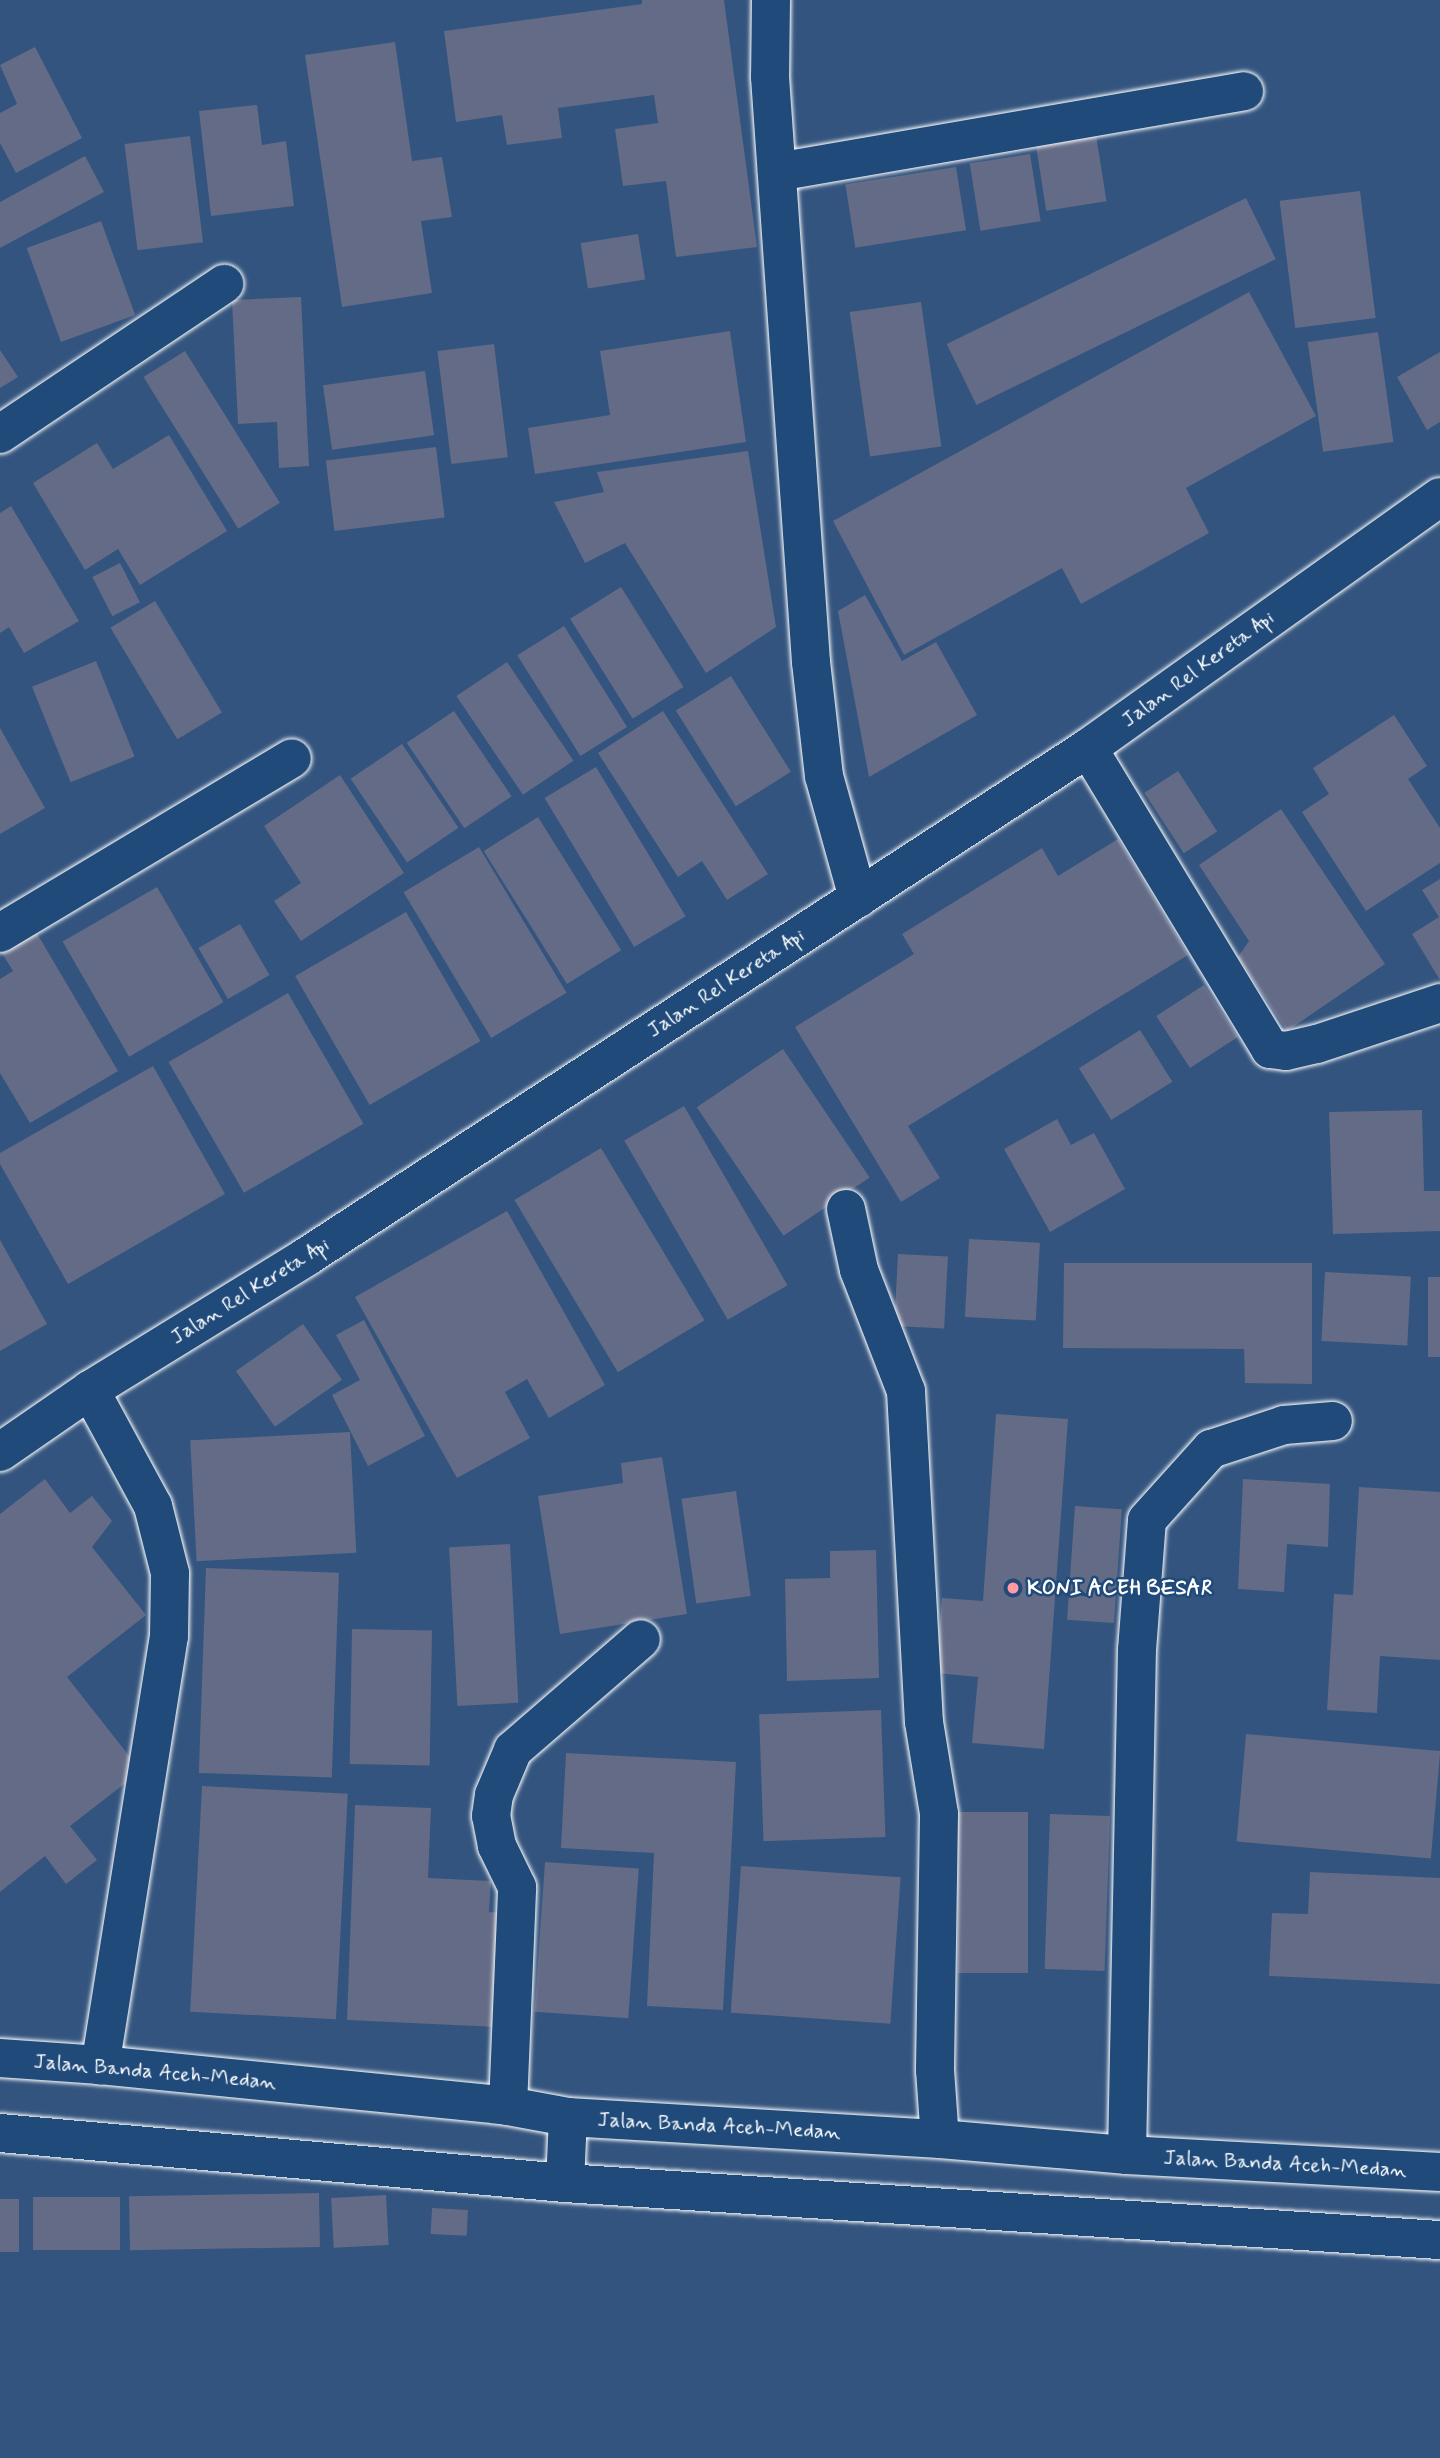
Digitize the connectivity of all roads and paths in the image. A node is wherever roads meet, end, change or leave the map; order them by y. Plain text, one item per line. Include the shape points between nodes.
1 (771, 0) edge
2 (1244, 91) dead end
3 (777, 172) junction
4 (224, 284) dead end
5 (0, 434) edge
6 (1440, 496) edge
7 (1088, 748) junction
8 (292, 758) dead end
9 (858, 898) junction
10 (0, 933) edge
11 (1440, 1003) edge
12 (846, 1209) dead end
13 (90, 1390) junction
14 (1332, 1422) dead end
15 (0, 1452) edge
16 (641, 1639) dead end
17 (0, 2058) edge
18 (100, 2065) junction
19 (508, 2106) junction
20 (568, 2117) junction
21 (0, 2133) edge
22 (940, 2139) junction
23 (1127, 2155) junction
24 (1440, 2172) edge
25 (565, 2183) junction
26 (1440, 2240) edge

1 - 3 main road via 770,77
2 - 3 main road
3 - 9 main road via 811,662 824,776
4 - 5 main road
6 - 7 main road, Jalan Rel Kereta Api
7 - 9 main road, Jalan Rel Kereta Api
7 - 11 main road via 1270,1049 1286,1052 1317,1044
8 - 10 main road
9 - 13 main road, Jalan Rel Kereta Api via 306,1257
12 - 22 main road via 859,1270 906,1391 924,1722 939,1814 935,2070
13 - 15 main road, Jalan Rel Kereta Api
13 - 18 main road via 153,1506 170,1573 169,1636
14 - 23 main road via 1284,1425 1210,1449 1147,1520 1137,1650
16 - 19 main road via 513,1750 494,1795 496,1846 517,1887
17 - 18 main road, Jalan Banda Aceh-Medan
18 - 19 main road, Jalan Banda Aceh-Medan
19 - 20 main road, Jalan Banda Aceh-Medan
20 - 22 main road, Jalan Banda Aceh-Medan
20 - 25 main road
21 - 25 main road
22 - 23 main road, Jalan Banda Aceh-Medan
23 - 24 main road, Jalan Banda Aceh-Medan
25 - 26 main road

